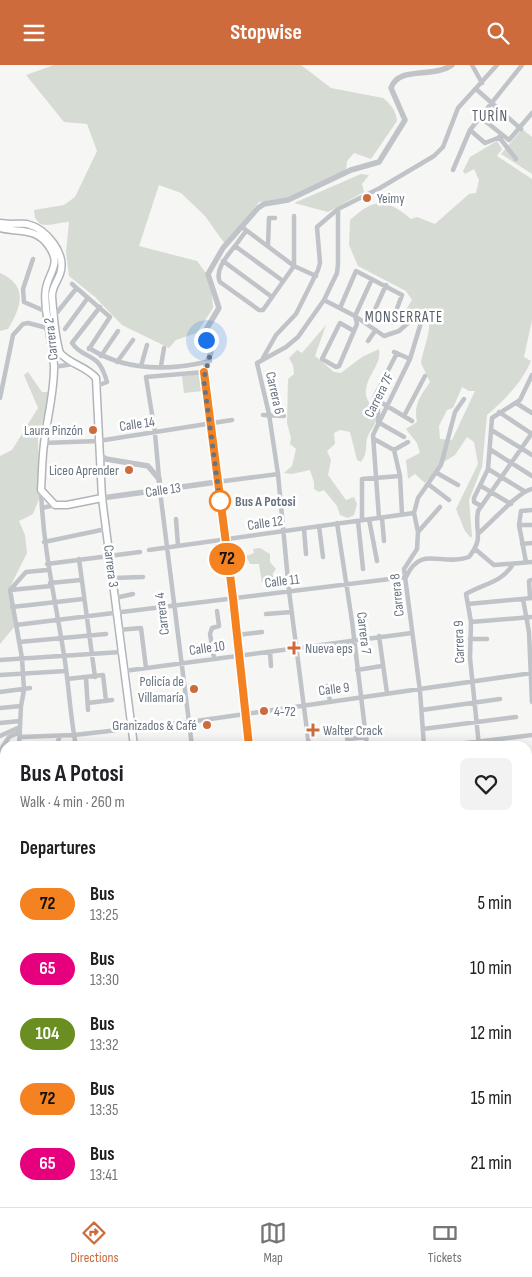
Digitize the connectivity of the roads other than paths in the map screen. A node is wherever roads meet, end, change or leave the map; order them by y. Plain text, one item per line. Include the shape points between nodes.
1 (452, 65) edge
2 (472, 65) edge
3 (497, 65) edge
4 (522, 65) edge
5 (482, 83) junction
6 (476, 89) junction
7 (492, 103) junction
8 (532, 113) edge
9 (480, 117) junction
10 (521, 129) junction
11 (470, 130) junction
12 (501, 136) junction
13 (516, 159) dead end
14 (453, 170) dead end
15 (338, 209) junction
16 (294, 216) dead end
17 (275, 218) dead end
18 (0, 223) edge
19 (0, 228) edge
20 (244, 229) junction
21 (235, 245) junction
22 (268, 245) junction
23 (33, 259) dead end
24 (223, 261) junction
25 (294, 266) junction
26 (316, 276) junction
27 (372, 279) junction
28 (283, 281) junction
29 (72, 284) dead end
30 (386, 285) junction
31 (76, 289) junction
32 (272, 297) junction
33 (88, 299) junction
34 (324, 300) junction
35 (100, 307) junction
36 (340, 308) junction
37 (48, 313) junction
38 (55, 315) junction
39 (355, 316) junction
40 (392, 322) dead end
41 (368, 325) junction
42 (54, 329) junction
43 (65, 329) dead end
44 (118, 331) dead end
45 (354, 331) junction
46 (375, 331) junction
47 (133, 340) dead end
48 (368, 341) dead end
49 (147, 345) dead end
50 (89, 348) junction
51 (164, 348) dead end
52 (90, 356) junction
53 (101, 356) junction
54 (262, 359) junction
55 (410, 359) junction
56 (210, 361) junction
57 (117, 362) junction
58 (73, 364) junction
59 (141, 366) junction
60 (161, 366) junction
61 (54, 367) junction
62 (204, 372) junction
63 (532, 375) edge
64 (426, 376) dead end
65 (97, 386) junction
66 (526, 389) junction
67 (532, 393) edge
68 (0, 398) edge
69 (374, 398) junction
70 (464, 399) dead end
71 (516, 403) junction
72 (386, 406) junction
73 (499, 413) junction
74 (532, 413) edge
75 (263, 415) dead end
76 (269, 415) junction
77 (284, 416) dead end
78 (404, 416) junction
79 (232, 421) dead end
80 (412, 421) dead end
81 (378, 423) junction
82 (211, 424) junction
83 (493, 431) junction
84 (155, 433) junction
85 (532, 433) edge
86 (404, 437) dead end
87 (374, 439) junction
88 (98, 441) junction
89 (408, 441) dead end
90 (44, 443) junction
91 (522, 449) junction
92 (394, 450) junction
93 (491, 450) junction
94 (99, 455) junction
95 (532, 455) edge
96 (512, 463) junction
97 (488, 469) junction
98 (437, 473) junction
99 (278, 474) junction
100 (532, 476) edge
101 (400, 477) junction
102 (502, 477) junction
103 (159, 479) junction
104 (376, 479) junction
105 (217, 482) junction
106 (428, 484) junction
107 (458, 485) dead end
108 (481, 485) junction
109 (532, 489) edge
110 (41, 490) junction
111 (160, 491) junction
112 (524, 491) junction
113 (491, 492) junction
114 (102, 498) junction
115 (449, 500) dead end
116 (89, 501) junction
117 (52, 503) junction
118 (511, 504) junction
119 (481, 506) junction
120 (440, 507) dead end
121 (42, 508) junction
122 (532, 509) edge
123 (414, 513) junction
124 (402, 514) junction
125 (104, 518) junction
126 (380, 518) junction
127 (176, 519) dead end
128 (369, 519) junction
129 (360, 521) junction
130 (337, 523) junction
131 (518, 525) junction
132 (532, 525) edge
133 (319, 526) junction
134 (106, 529) junction
135 (304, 529) junction
136 (283, 531) junction
137 (418, 532) junction
138 (480, 533) junction
139 (224, 540) junction
140 (384, 541) dead end
141 (44, 542) junction
142 (532, 543) edge
143 (522, 544) junction
144 (178, 546) junction
145 (166, 548) junction
146 (475, 549) junction
147 (150, 550) dead end
148 (140, 552) dead end
149 (306, 554) dead end
150 (110, 555) junction
151 (324, 557) dead end
152 (78, 559) junction
153 (377, 561) dead end
154 (526, 562) junction
155 (532, 562) edge
156 (514, 564) junction
157 (47, 567) junction
158 (363, 569) dead end
159 (143, 577) dead end
160 (406, 577) junction
161 (113, 578) junction
162 (81, 580) junction
163 (530, 580) edge
164 (346, 584) junction
165 (51, 585) junction
166 (10, 590) junction
167 (289, 591) junction
168 (132, 594) dead end
169 (115, 598) junction
170 (233, 598) junction
171 (531, 598) edge
172 (83, 599) junction
173 (522, 599) junction
174 (54, 603) junction
175 (174, 603) junction
176 (468, 604) junction
177 (12, 607) junction
178 (217, 611) dead end
179 (292, 612) junction
180 (116, 613) junction
181 (266, 615) dead end
182 (529, 617) edge
183 (86, 618) junction
184 (58, 621) junction
185 (471, 623) junction
186 (16, 625) junction
187 (118, 630) junction
188 (262, 632) dead end
189 (530, 632) edge
190 (412, 633) junction
191 (106, 634) dead end
192 (237, 635) junction
193 (89, 636) junction
194 (379, 637) junction
195 (61, 639) junction
196 (470, 639) junction
197 (486, 639) dead end
198 (355, 640) junction
199 (19, 642) junction
200 (296, 649) junction
201 (531, 649) edge
202 (121, 652) junction
203 (270, 652) junction
204 (92, 655) junction
205 (239, 655) junction
206 (64, 657) junction
207 (22, 658) junction
208 (214, 658) junction
209 (0, 660) edge
210 (181, 663) junction
211 (271, 666) dead end
212 (382, 666) junction
213 (146, 668) junction
214 (358, 670) junction
215 (66, 671) junction
216 (124, 671) junction
217 (531, 673) edge
218 (23, 674) junction
219 (0, 675) edge
220 (95, 677) junction
221 (86, 678) junction
222 (66, 679) junction
223 (473, 682) junction
224 (327, 686) dead end
225 (30, 688) dead end
226 (24, 690) junction
227 (420, 691) junction
228 (0, 692) edge
229 (387, 693) junction
230 (361, 697) junction
231 (500, 699) dead end
232 (330, 701) junction
233 (476, 701) junction
234 (532, 701) edge
235 (88, 703) junction
236 (303, 705) junction
237 (21, 706) junction
238 (0, 707) edge
239 (88, 710) dead end
240 (422, 710) junction
241 (244, 715) junction
242 (516, 717) dead end
243 (189, 722) junction
244 (478, 722) junction
245 (0, 723) edge
246 (131, 728) junction
247 (423, 729) junction
248 (20, 730) junction
249 (74, 735) junction
250 (532, 735) edge
251 (0, 736) edge
252 (60, 736) junction
253 (366, 737) junction
254 (346, 739) dead end
255 (6, 741) edge
256 (19, 741) edge
257 (58, 741) edge
258 (75, 741) edge
259 (133, 741) edge
260 (191, 741) edge
261 (248, 741) edge
262 (308, 741) edge
263 (366, 741) edge
264 (424, 741) edge
265 (479, 741) edge
266 (497, 741) edge
267 (532, 1171) edge
268 (532, 1191) edge

1 - 20 street via 441,71 409,69 397,76 391,89 405,121 379,162 351,170 288,200 264,204
2 - 5 street
3 - 5 street
4 - 7 street
5 - 6 street
6 - 7 street
6 - 15 street via 458,108 448,137 434,156
7 - 9 street
7 - 10 street
8 - 10 street
9 - 11 street
9 - 12 street
10 - 12 street via 509,141
11 - 12 street via 485,143
11 - 14 street
12 - 13 street
15 - 26 street via 317,227 320,263
15 - 34 street, Carrera 6 via 338,263
16 - 25 street
17 - 22 street via 269,218
18 - 38 main road, Carrera 2 via 35,228 54,244 61,263 60,274 53,287
19 - 37 main road, Carrera 2 via 29,231 50,247 55,263 46,288
20 - 21 street
20 - 22 street
20 - 56 street via 223,248 208,274 219,308 204,333 210,345
21 - 24 street
21 - 28 street
22 - 25 street
23 - 37 street via 23,289 26,304
24 - 32 street
24 - 32 street via 218,278 220,282 259,310 263,310
25 - 26 street
25 - 28 street
26 - 54 street via 296,314 276,335
27 - 30 street
27 - 36 street via 356,271
27 - 39 street
28 - 32 street
29 - 31 street
30 - 40 street via 402,297
30 - 41 street
31 - 33 street
31 - 38 street, Carrera 2
33 - 35 street
33 - 43 street
34 - 36 street
34 - 54 street, Carrera 6 via 298,337 273,356
35 - 50 street via 110,319
35 - 52 street via 73,341 76,348
36 - 39 street
37 - 42 main road, Carrera 2
38 - 42 main road, Carrera 2
39 - 41 street
39 - 45 street via 357,324
41 - 46 street
42 - 58 main road, Carrera 2 via 60,353
42 - 61 main road, Carrera 2
42 - 68 street via 28,323 13,335
44 - 53 street
45 - 45 street via 338,366 322,359 340,323
46 - 48 street
46 - 55 street, Carrera 7F via 384,336 391,335 418,314 423,315
47 - 57 street
49 - 59 street
50 - 52 street
50 - 53 street
51 - 60 street
52 - 65 street via 101,365 107,382
53 - 57 street
54 - 76 street, Carrera 6 via 257,367
55 - 69 street via 396,353
55 - 72 street, Carrera 7F
56 - 60 street via 189,366
56 - 62 street
57 - 59 street
58 - 61 street
58 - 65 main road via 89,370 96,378
59 - 60 street
61 - 90 main road, Carrera 2
62 - 82 street
62 - 84 street, Carrera 4 via 146,377
63 - 66 street
64 - 78 street
65 - 88 main road, Carrera 3
66 - 67 street
66 - 71 street
69 - 72 street
69 - 81 street
70 - 98 street via 456,409
71 - 73 street
71 - 74 street
72 - 78 street
72 - 81 street, Carrera 7F
73 - 83 street via 490,424
73 - 85 street
75 - 76 street
76 - 77 street
76 - 99 street, Carrera 6
78 - 80 street
79 - 82 street, Calle 14
81 - 86 street
81 - 87 street, Carrera 7F
82 - 84 street, Calle 14
82 - 105 street
83 - 91 street
83 - 93 street
84 - 88 street, Calle 14
84 - 103 street, Carrera 4
85 - 91 street
87 - 92 street
87 - 104 street, Carrera 7F
88 - 90 street, Calle 14
88 - 94 main road, Carrera 3
89 - 92 street
90 - 110 main road, Carrera 2
91 - 95 street
91 - 96 street
92 - 101 street
93 - 96 street
93 - 97 street
94 - 103 street via 106,459 142,463
94 - 114 main road, Carrera 3
96 - 100 street
96 - 102 street
97 - 102 street
97 - 108 street
98 - 106 street
98 - 107 street
99 - 105 street, Calle 13
99 - 136 street, Carrera 6
101 - 104 street
101 - 124 street
102 - 112 street
102 - 113 street
103 - 111 street, Carrera 4
104 - 126 street, Carrera 7F
104 - 129 street via 362,479
105 - 111 street, Calle 13
105 - 139 street
106 - 115 street
106 - 123 street via 418,498
108 - 113 street
108 - 119 street via 474,499
109 - 112 street
110 - 117 main road
110 - 121 street, Carrera 2
111 - 114 street, Calle 13
111 - 145 street, Carrera 4
112 - 118 street
113 - 118 street
113 - 119 street
114 - 116 main road, Calle 13
114 - 125 main road, Carrera 3
116 - 117 main road, Calle 13
116 - 125 main road via 97,505
117 - 121 street
118 - 138 street
119 - 138 street via 477,519
120 - 137 street
121 - 141 street, Carrera 2
122 - 131 street via 521,511
123 - 124 street, Calle 12
123 - 137 street, Carrera 8
124 - 126 street, Calle 12
125 - 134 main road, Carrera 3
126 - 128 street, Calle 12
126 - 140 street, Carrera 7F
127 - 144 street
128 - 129 street, Calle 12
128 - 153 street
129 - 130 street, Calle 12
129 - 158 street
130 - 133 street, Calle 12
130 - 164 street, Carrera 7
131 - 132 street
131 - 143 street
133 - 135 street, Calle 12
133 - 151 street
134 - 141 street
134 - 150 main road, Carrera 3
135 - 136 street, Calle 12
135 - 149 street
136 - 139 street, Calle 12
136 - 167 street, Carrera 6
137 - 160 street, Carrera 8 via 415,553 405,566
138 - 146 street
139 - 144 street, Calle 12
139 - 170 street
141 - 157 street, Carrera 2
142 - 143 street
143 - 154 street
144 - 145 street, Calle 12
145 - 147 street, Calle 12
145 - 175 street, Carrera 4
146 - 156 street via 490,563
146 - 160 street via 469,557 459,561 418,559
148 - 150 street
150 - 152 street
150 - 161 main road, Carrera 3
152 - 157 street
152 - 162 street
154 - 155 street
154 - 156 street
156 - 176 street, Carrera 9 via 491,584 467,593
157 - 165 street, Carrera 2
157 - 166 street via 26,572
159 - 161 street
160 - 164 street, Calle 11
160 - 190 street, Carrera 8
161 - 169 main road, Carrera 3
162 - 165 street
162 - 172 street
163 - 171 street
164 - 167 street, Calle 11
164 - 198 street, Carrera 7
165 - 166 street
165 - 174 street, Carrera 2
166 - 177 street
167 - 170 street, Calle 11
167 - 179 street, Carrera 6
168 - 169 street
169 - 180 main road, Carrera 3
170 - 175 street, Calle 11
170 - 192 street
171 - 173 street
172 - 174 street
172 - 183 street
173 - 176 street
173 - 182 street
174 - 177 street
174 - 184 street, Carrera 2
175 - 180 street, Calle 11
175 - 210 street, Carrera 4
176 - 185 street, Carrera 9
177 - 186 street
178 - 208 street via 219,625 212,628 210,634
179 - 181 street
179 - 200 street, Carrera 6
180 - 183 street, Calle 11
180 - 187 main road, Carrera 3
182 - 185 street
182 - 189 street
183 - 184 street, Calle 11
183 - 193 street
184 - 186 street, Calle 11
184 - 195 street, Carrera 2
185 - 196 street, Carrera 9
186 - 199 street
187 - 202 main road, Carrera 3
187 - 213 street via 141,628
188 - 192 street
189 - 201 street
190 - 194 street, Calle 10
190 - 227 street, Carrera 8
191 - 193 street
192 - 205 street
193 - 195 street
193 - 204 street
194 - 198 street, Calle 10
194 - 212 street
195 - 199 street
195 - 206 street, Carrera 2
196 - 197 street
196 - 223 street, Carrera 9
198 - 200 street, Calle 10
198 - 214 street, Carrera 7
199 - 207 street
200 - 203 street, Calle 10
200 - 236 street, Carrera 6
201 - 217 street
202 - 204 street
202 - 216 main road, Carrera 3
203 - 205 street, Calle 10
203 - 211 street
204 - 206 street
204 - 220 street
205 - 208 street, Calle 10
205 - 241 street
206 - 207 street
206 - 215 street, Carrera 2
207 - 209 street
207 - 218 street
208 - 210 street, Calle 10
210 - 213 street, Calle 10
210 - 243 street, Carrera 4
212 - 214 street
212 - 229 street
213 - 216 street, Calle 10
214 - 230 street, Carrera 7
215 - 218 street
215 - 222 street, Carrera 2
216 - 246 main road, Carrera 3
217 - 223 street, Calle 9
217 - 234 street
218 - 219 street
218 - 226 street
220 - 221 street
220 - 235 street via 103,675 109,700
221 - 222 street
221 - 235 street
222 - 249 street, Carrera 2
223 - 227 street, Calle 9
223 - 233 street, Carrera 9
224 - 232 street
225 - 226 street
226 - 228 street
226 - 237 street
227 - 229 street, Calle 9
227 - 240 street, Carrera 8
229 - 230 street, Calle 9
230 - 232 street, Calle 9
230 - 253 street, Carrera 7
231 - 233 street
232 - 236 street, Calle 9
233 - 240 street
233 - 244 street, Carrera 9
235 - 239 street
236 - 241 street, Calle 9
236 - 262 street, Carrera 6
237 - 238 street
237 - 248 street
240 - 247 street, Carrera 8
241 - 243 street, Calle 9
241 - 261 street
242 - 244 street
243 - 246 street, Calle 9
243 - 260 street, Carrera 4
244 - 247 street
244 - 265 street, Carrera 9
245 - 248 street, Calle 9
246 - 249 street, Calle 9
246 - 259 main road, Carrera 3
247 - 264 street, Carrera 8
248 - 251 street
248 - 252 street, Calle 9
248 - 255 street
248 - 256 street
249 - 252 street, Calle 9
249 - 258 street, Carrera 2
250 - 266 street
252 - 257 street
253 - 254 street
253 - 263 street, Carrera 7
267 - 268 street

